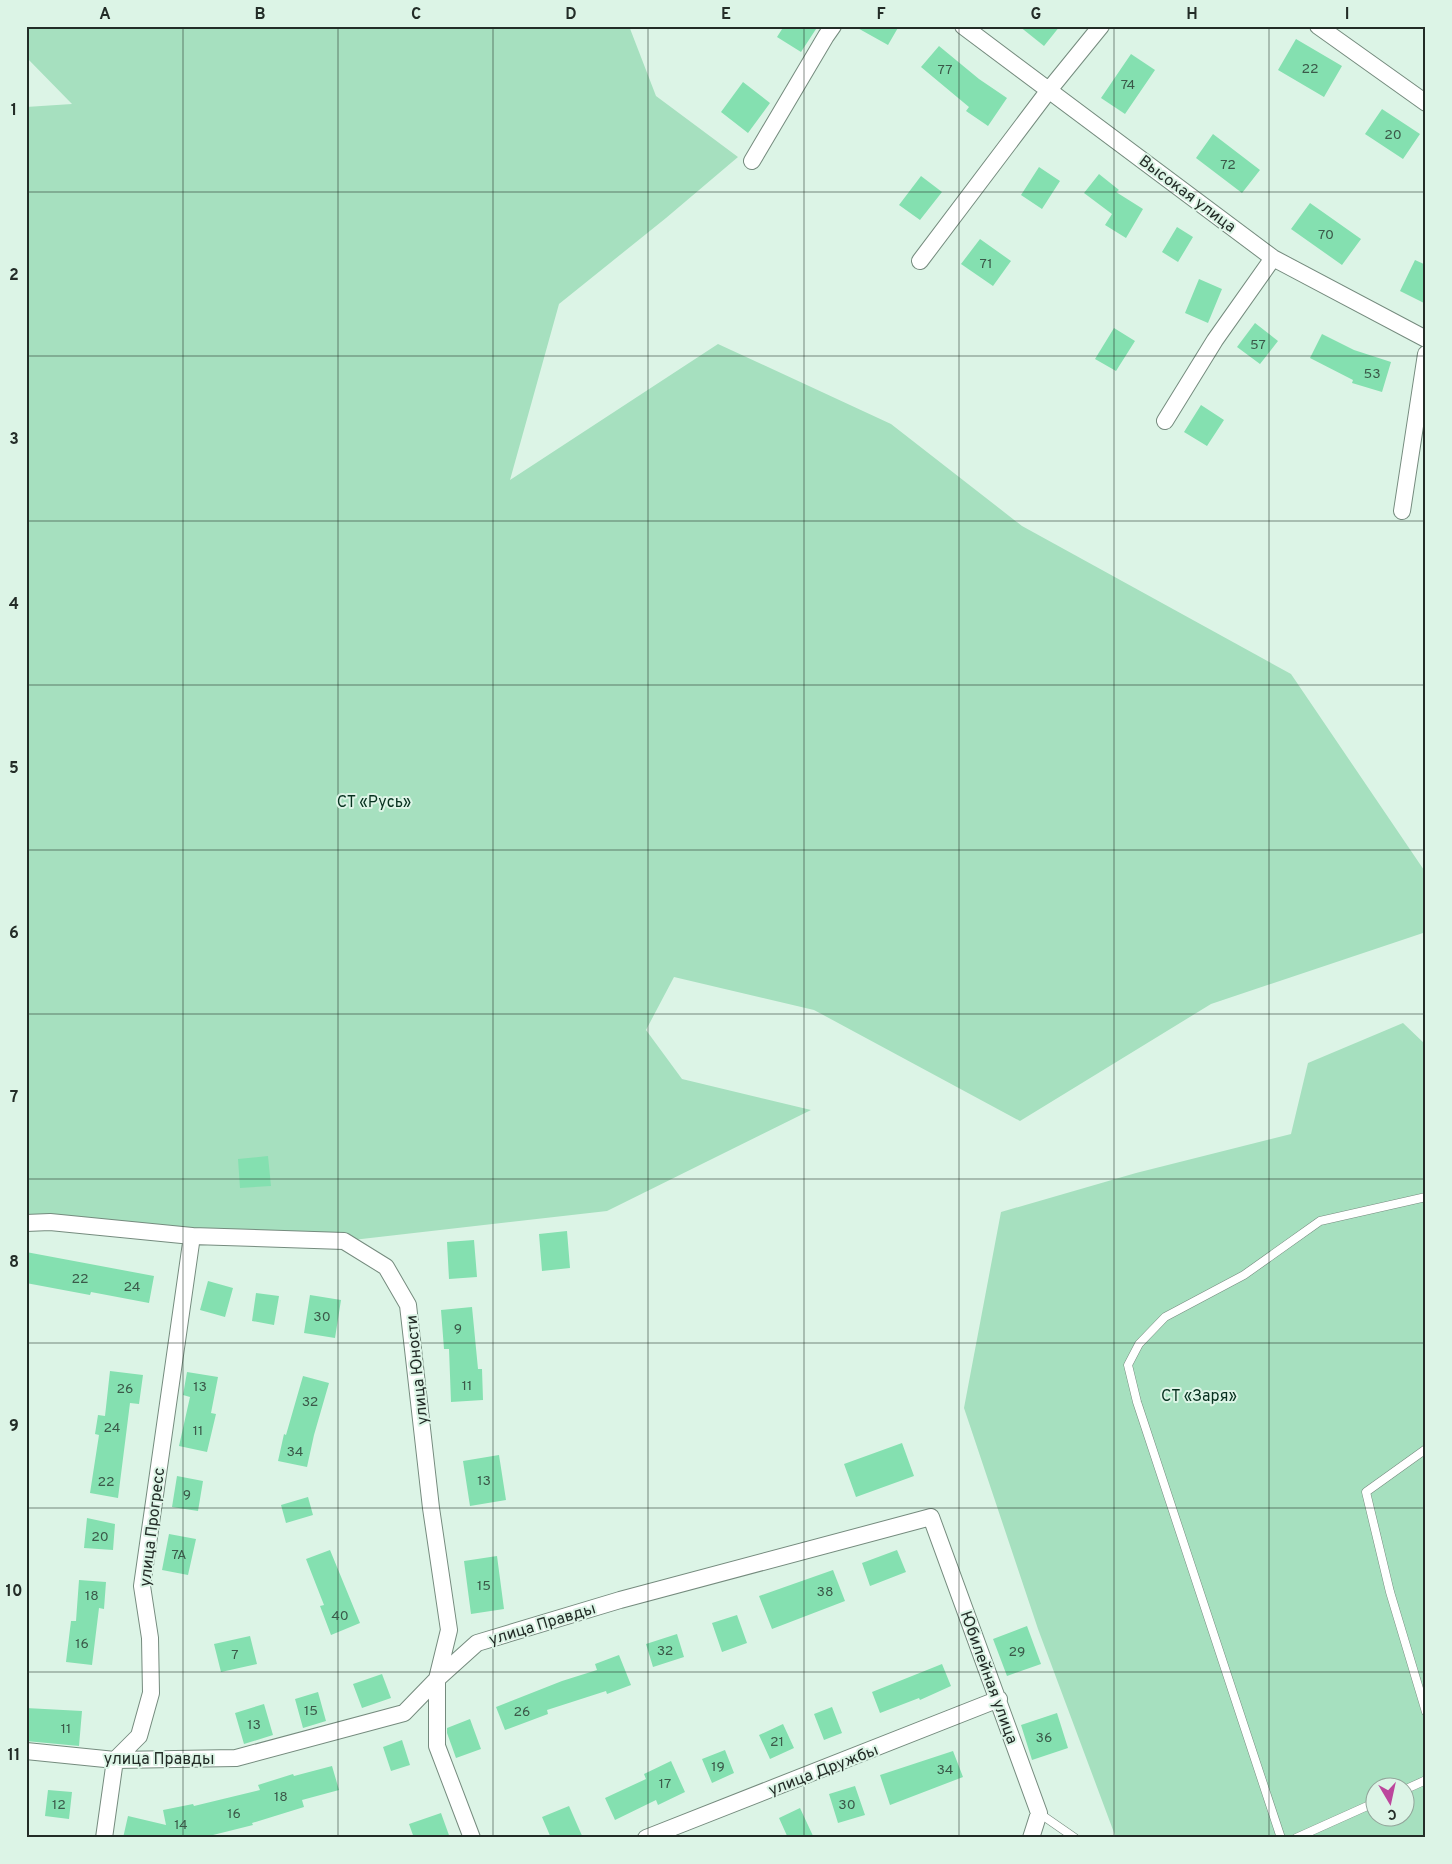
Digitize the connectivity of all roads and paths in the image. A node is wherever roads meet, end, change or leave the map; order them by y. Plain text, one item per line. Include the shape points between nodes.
1 (833, 26) edge
2 (963, 26) edge
3 (1100, 26) edge
4 (1318, 26) edge
5 (1049, 90) junction
6 (1426, 102) edge
7 (752, 161) dead end
8 (1274, 258) junction
9 (920, 261) dead end
10 (1426, 338) edge
11 (1426, 354) edge
12 (1165, 421) dead end
13 (1402, 511) dead end
14 (1426, 1197) edge
15 (26, 1224) edge
16 (192, 1236) junction
17 (1426, 1449) edge
18 (931, 1517) joint
19 (437, 1679) junction
20 (999, 1699) junction
21 (1426, 1712) edge
22 (26, 1751) edge
23 (115, 1760) junction
24 (1426, 1780) edge
25 (1414, 1785) edge
26 (1364, 1807) edge
27 (1040, 1813) junction
28 (104, 1838) edge
29 (472, 1838) edge
30 (646, 1838) edge
31 (1030, 1838) edge
32 (1075, 1838) edge
33 (1281, 1838) edge
34 (1296, 1838) edge

1 - 7 street
2 - 5 street, Высокая улица
3 - 5 street
4 - 6 street
5 - 8 street, Высокая улица
5 - 9 street
8 - 10 street, Высокая улица
8 - 12 street via 1215,340
11 - 13 street
14 - 33 lane via 1320,1221 1244,1275 1165,1317 1139,1344 1128,1365 1137,1402
15 - 16 street, улица Юности via 50,1222
16 - 19 street, улица Юности via 344,1241 386,1267 408,1305 431,1508 449,1630
16 - 23 street, улица Прогресс via 142,1586 150,1638 151,1693 139,1736
17 - 21 lane via 1366,1492 1390,1592
18 - 19 street, улица Правды via 620,1600 477,1643
18 - 20 street, Юбилейная улица
19 - 23 street, улица Правды via 404,1713 236,1758
19 - 29 street, улица Юности via 438,1746
20 - 27 street, Юбилейная улица
20 - 30 street, улица Дружбы
22 - 23 street, улица Правды
23 - 28 street
24 - 25 lane
26 - 34 lane
27 - 31 street
27 - 32 lane

